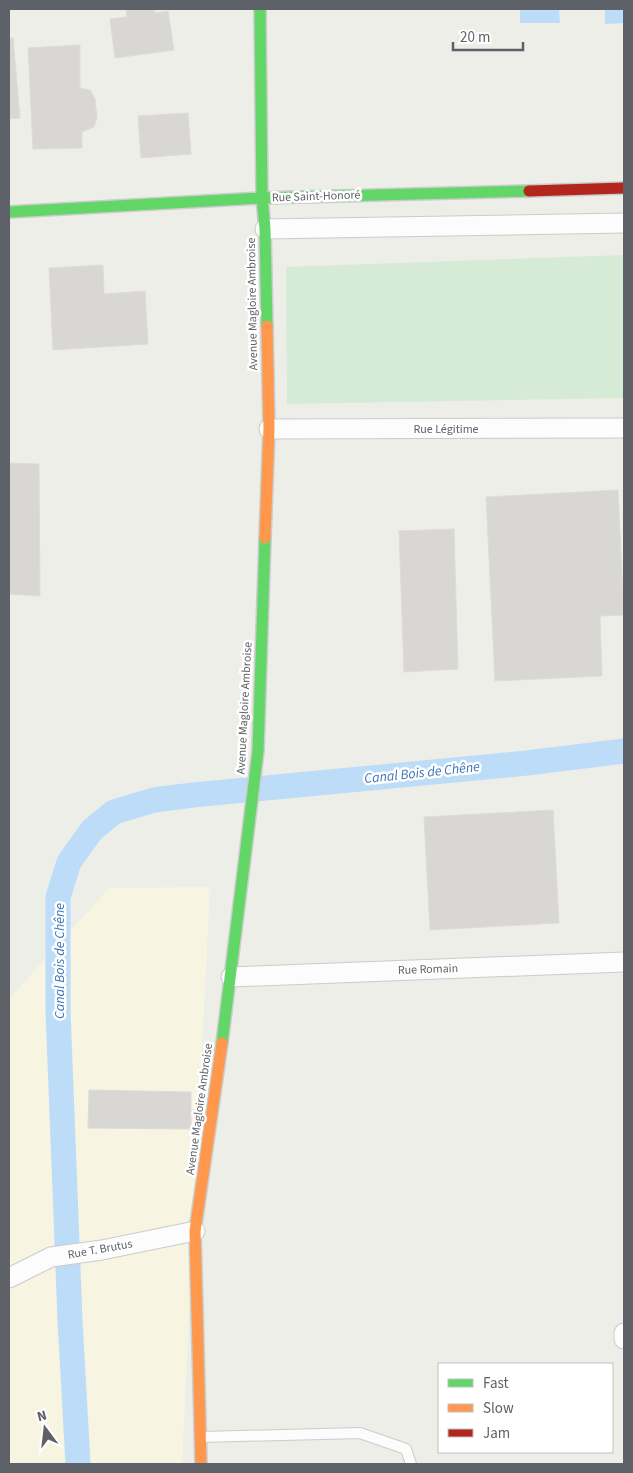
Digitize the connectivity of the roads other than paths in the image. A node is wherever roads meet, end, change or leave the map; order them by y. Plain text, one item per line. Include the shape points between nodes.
1 (260, 9) edge
2 (624, 188) edge
3 (262, 198) junction
4 (9, 212) edge
5 (624, 223) edge
6 (265, 229) junction
7 (624, 428) edge
8 (269, 429) junction
9 (624, 962) edge
10 (231, 977) junction
11 (195, 1231) junction
12 (9, 1278) edge
13 (624, 1333) edge
14 (624, 1340) edge
15 (200, 1437) junction
16 (201, 1464) edge
17 (410, 1464) edge

1 - 3 street, Avenue Magloire Ambroise
2 - 3 street, Rue Saint-Honoré
3 - 4 street, Rue Saint-Honoré
3 - 6 street, Avenue Magloire Ambroise
5 - 6 street
6 - 8 street, Avenue Magloire Ambroise
7 - 8 street, Rue Légitime
8 - 10 street, Avenue Magloire Ambroise via 258,751
9 - 10 street, Rue Romain
10 - 11 street, Avenue Magloire Ambroise
11 - 12 street, Rue T. Brutus via 51,1257
11 - 15 street, Avenue Magloire Ambroise
13 - 14 street
15 - 16 street, Avenue Magloire Ambroise
15 - 17 lane via 360,1433 406,1449

